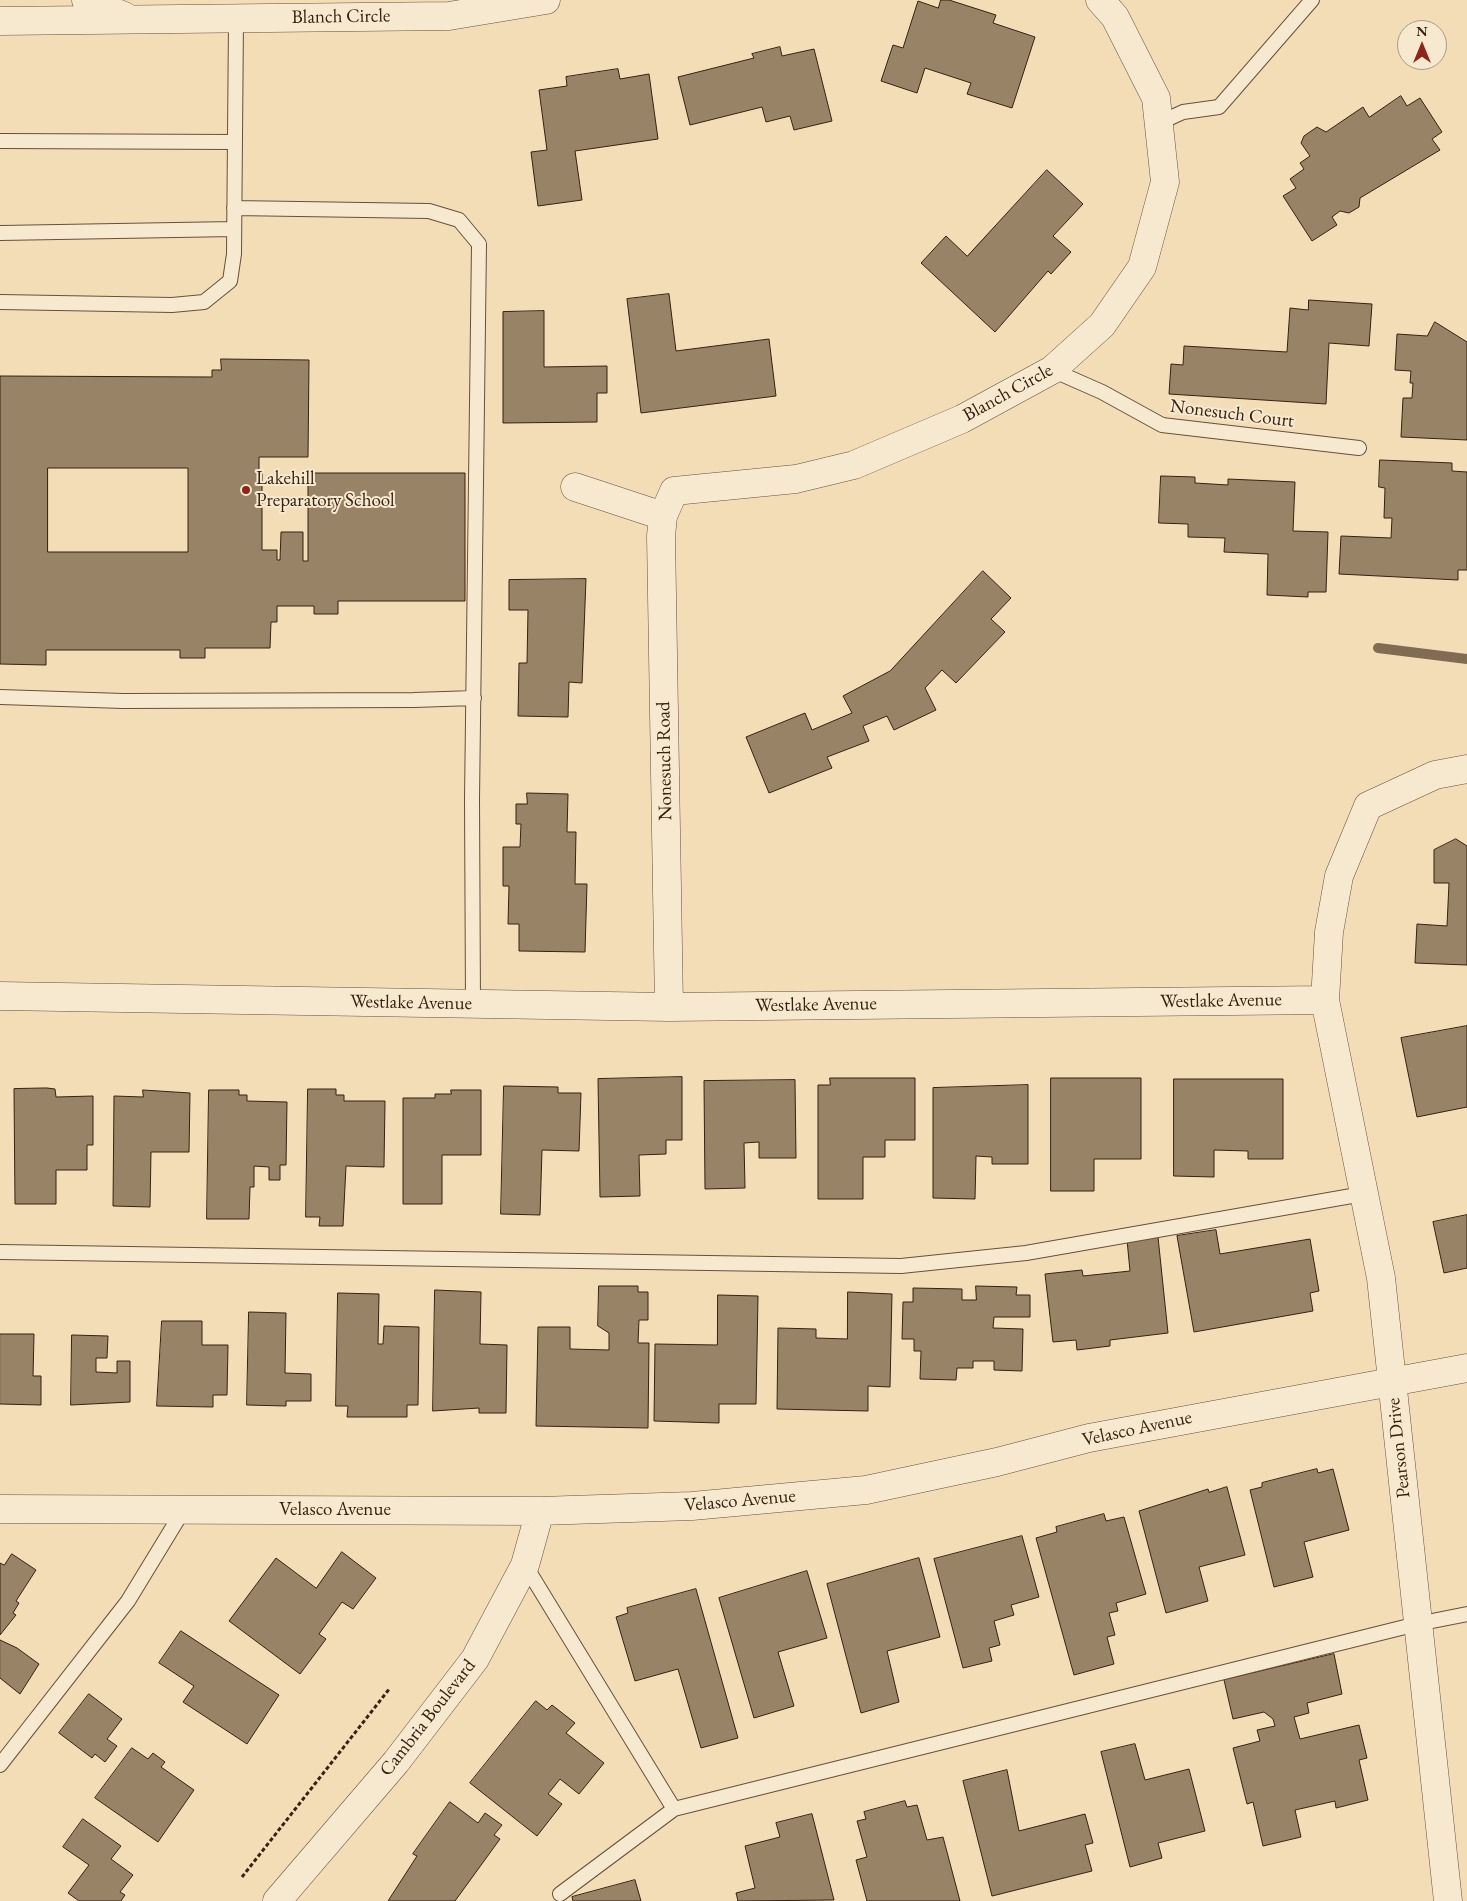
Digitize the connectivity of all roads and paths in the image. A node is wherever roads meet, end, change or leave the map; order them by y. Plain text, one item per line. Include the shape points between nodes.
1 (86, 0) edge
2 (546, 0) edge
3 (1100, 0) edge
4 (1312, 0) edge
5 (236, 19) junction
6 (0, 21) edge
7 (135, 21) junction
8 (1159, 122) junction
9 (0, 141) edge
10 (235, 142) junction
11 (234, 208) junction
12 (234, 229) junction
13 (0, 232) edge
14 (0, 302) edge
15 (1052, 370) junction
16 (1359, 448) dead end
17 (575, 487) dead end
18 (663, 516) junction
19 (0, 696) edge
20 (474, 698) junction
21 (1467, 769) edge
22 (0, 996) edge
23 (1325, 1000) junction
24 (473, 1004) junction
25 (669, 1007) junction
26 (1364, 1194) junction
27 (0, 1252) edge
28 (1467, 1368) edge
29 (1392, 1381) junction
30 (0, 1509) edge
31 (184, 1510) junction
32 (540, 1511) junction
33 (525, 1566) junction
34 (1467, 1614) edge
35 (1417, 1624) junction
36 (390, 1688) dead end
37 (0, 1765) edge
38 (674, 1810) junction
39 (242, 1877) dead end
40 (560, 1894) dead end
41 (1467, 1898) edge
42 (277, 1901) edge
43 (1449, 1901) edge

1 - 7 street, Blanch Circle
2 - 5 street, Blanch Circle via 449,16
3 - 8 street, Blanch Circle via 1115,17 1156,98
4 - 8 lane via 1219,107 1183,112
5 - 7 street, Blanch Circle
5 - 10 lane
6 - 7 street, Blanch Circle
8 - 15 street, Blanch Circle via 1165,182 1142,267 1102,325
9 - 10 lane
10 - 11 lane
11 - 12 lane
11 - 20 lane via 429,211 458,220 479,244
12 - 13 lane
12 - 14 lane via 230,281 204,302 172,305
15 - 16 lane, Nonesuch Court via 1102,392 1162,425
15 - 18 street, Blanch Circle via 962,419 854,465 796,478 674,491
17 - 18 street
18 - 25 street, Nonesuch Road
19 - 20 lane via 123,701
20 - 24 lane
21 - 23 street via 1435,775 1368,806 1339,876 1330,932
22 - 24 street, Westlake Avenue
23 - 25 street, Westlake Avenue
23 - 26 street, Pearson Drive
24 - 25 street, Westlake Avenue
26 - 27 lane via 1026,1253 901,1266
26 - 29 street, Pearson Drive via 1381,1278
28 - 29 street, Velasco Avenue
29 - 32 street, Velasco Avenue via 1089,1438 866,1490 692,1506
29 - 35 street, Pearson Drive
30 - 31 street, Velasco Avenue
31 - 32 street, Velasco Avenue
31 - 37 lane via 128,1601
32 - 33 street, Cambria Boulevard
33 - 38 lane
33 - 42 street, Cambria Boulevard via 475,1660 396,1762
34 - 35 lane
35 - 38 lane
35 - 43 street, Pearson Drive
36 - 39 path
38 - 40 lane
41 - 43 street

